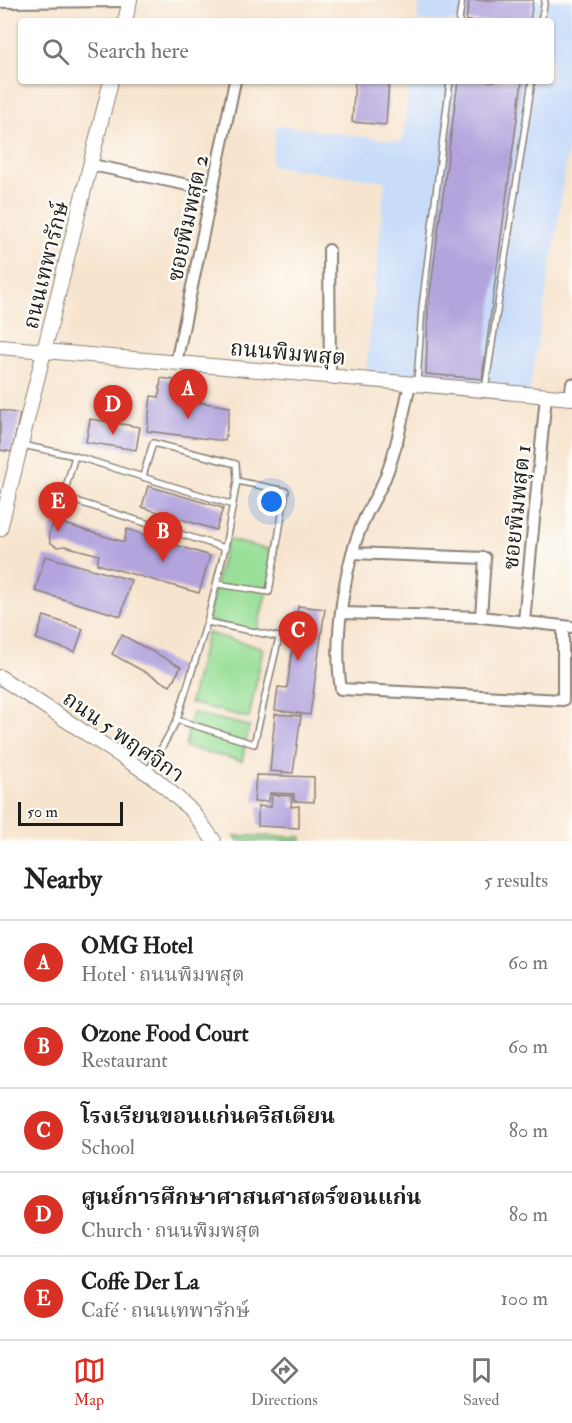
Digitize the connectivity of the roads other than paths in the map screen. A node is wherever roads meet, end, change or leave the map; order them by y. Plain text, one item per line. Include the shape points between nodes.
1 (130, 0) edge
2 (462, 0) edge
3 (544, 0) edge
4 (0, 2) edge
5 (126, 18) edge
6 (459, 18) edge
7 (541, 18) edge
8 (110, 84) edge
9 (234, 84) edge
10 (450, 84) edge
11 (532, 84) edge
12 (92, 165) junction
13 (212, 190) junction
14 (329, 250) dead end
15 (0, 347) edge
16 (45, 351) junction
17 (176, 363) junction
18 (330, 378) junction
19 (414, 384) junction
20 (572, 384) edge
21 (485, 390) junction
22 (546, 396) junction
23 (571, 398) edge
24 (22, 445) junction
25 (75, 456) junction
26 (143, 476) junction
27 (237, 481) junction
28 (233, 505) junction
29 (0, 529) edge
30 (225, 548) junction
31 (352, 553) junction
32 (217, 585) junction
33 (342, 613) junction
34 (482, 617) junction
35 (524, 621) junction
36 (207, 622) junction
37 (568, 627) edge
38 (0, 677) edge
39 (177, 720) junction
40 (146, 773) junction
41 (214, 841) edge

1 - 4 street
1 - 5 street
2 - 6 lane
3 - 7 lane
8 - 12 street, ถนนเทพารักษ์
9 - 13 street, ซอยพิมพสุต 2
10 - 19 lane
11 - 21 lane
12 - 13 street
12 - 16 street, ถนนเทพารักษ์
13 - 17 street, ซอยพิมพสุต 2
14 - 18 street
15 - 16 street, ถนนพิมพสุต
16 - 17 street, ถนนพิมพสุต
16 - 24 street, ถนนเทพารักษ์
17 - 18 street, ถนนพิมพสุต
18 - 19 street, ถนนพิมพสุต
19 - 21 street, ถนนพิมพสุต
19 - 31 street via 387,473
20 - 23 street
21 - 22 street, ถนนพิมพสุต
22 - 23 street, ถนนพิมพสุต
22 - 35 street, ซอยพิมพสุต 1
24 - 25 lane
24 - 29 street, ถนนเทพารักษ์
25 - 26 lane
25 - 30 lane via 63,497
26 - 27 lane via 153,443 236,464
26 - 28 lane
27 - 28 lane
27 - 32 lane via 286,491 269,592
28 - 30 lane
30 - 32 lane
31 - 33 street
31 - 34 street via 485,558
32 - 36 lane
33 - 34 street
33 - 37 street via 338,667 341,689 563,700
34 - 35 street
35 - 37 street
36 - 39 lane
36 - 39 lane via 279,637 254,744
38 - 40 street, ถนน 5 พฤศจิกา
39 - 40 lane
40 - 41 street, ถนน 5 พฤศจิกา via 192,811

